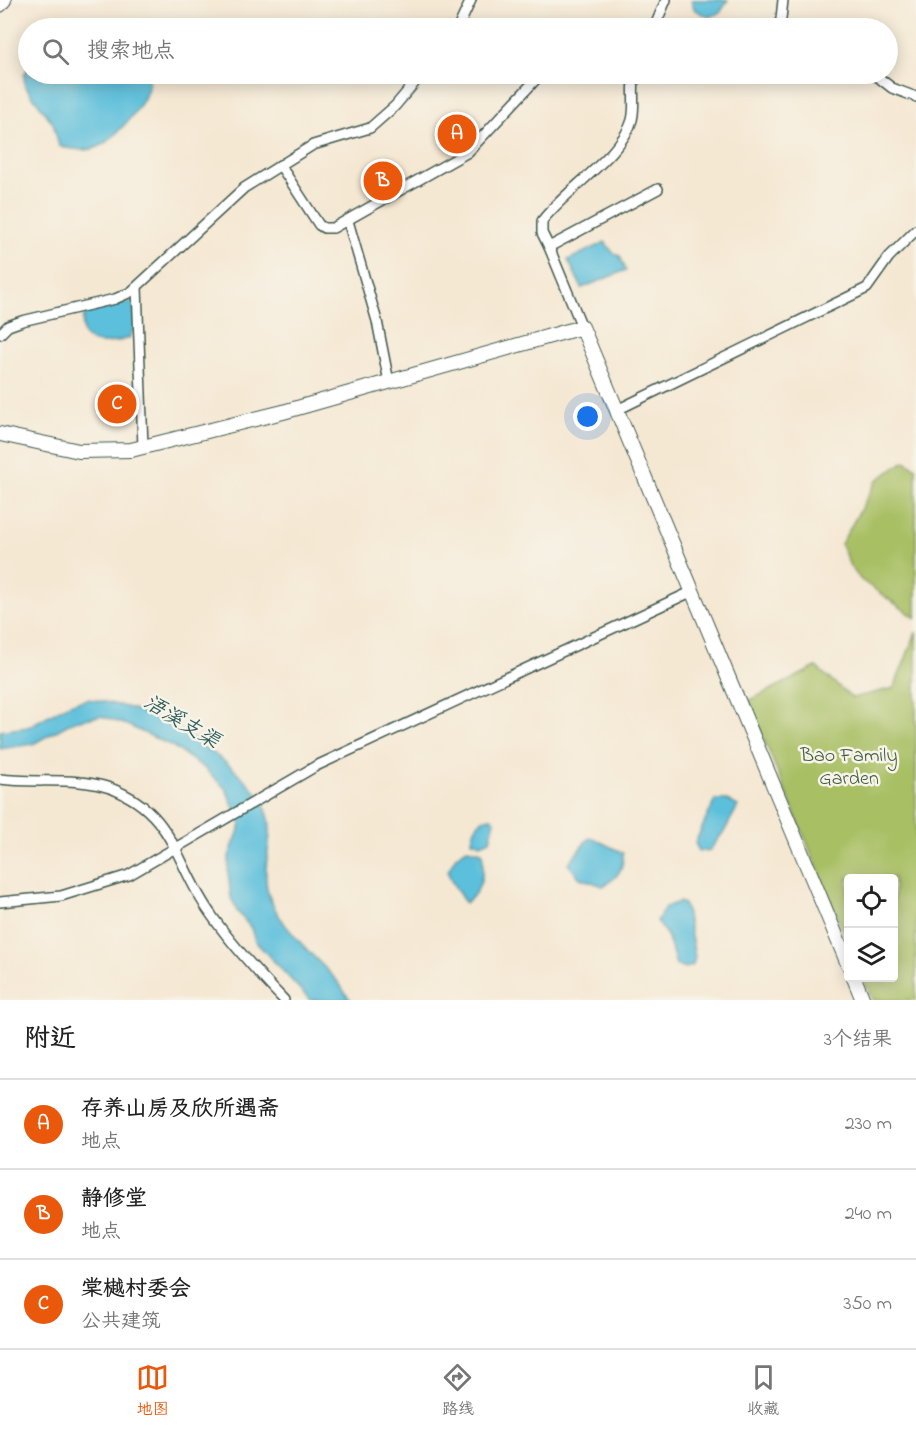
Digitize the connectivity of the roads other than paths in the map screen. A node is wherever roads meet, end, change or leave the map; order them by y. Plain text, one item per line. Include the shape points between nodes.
1 (4, 0) edge
2 (471, 0) edge
3 (666, 0) edge
4 (783, 0) edge
5 (0, 5) edge
6 (463, 18) edge
7 (658, 18) edge
8 (781, 18) edge
9 (414, 84) edge
10 (532, 84) edge
11 (635, 84) edge
12 (887, 84) edge
13 (916, 97) edge
14 (280, 165) junction
15 (657, 189) dead end
16 (348, 221) junction
17 (916, 230) edge
18 (549, 247) junction
19 (137, 287) junction
20 (582, 327) junction
21 (0, 334) edge
22 (389, 382) junction
23 (617, 410) junction
24 (0, 433) edge
25 (143, 447) junction
26 (693, 591) junction
27 (0, 779) edge
28 (178, 849) junction
29 (0, 902) edge
30 (844, 952) edge
31 (856, 982) edge
32 (284, 1000) edge
33 (863, 1000) edge

1 - 5 main road
2 - 6 street
3 - 7 street
4 - 8 street
9 - 14 street via 370,128 313,145
10 - 16 street via 468,152
11 - 18 street via 630,126 612,152 542,221 542,234
12 - 13 street
14 - 16 street via 319,225 327,228
14 - 19 street via 244,188
15 - 18 street
16 - 22 street via 377,321
17 - 23 street via 889,257 867,288
18 - 20 street
19 - 21 street via 115,299 22,321
19 - 25 street
20 - 22 main road
20 - 23 main road
22 - 25 main road
23 - 26 main road
24 - 25 main road via 79,451
26 - 28 street via 341,753
26 - 30 main road
27 - 28 street via 109,788 134,800
28 - 29 street via 96,888 44,899
28 - 32 street via 187,874 210,913
31 - 33 main road

